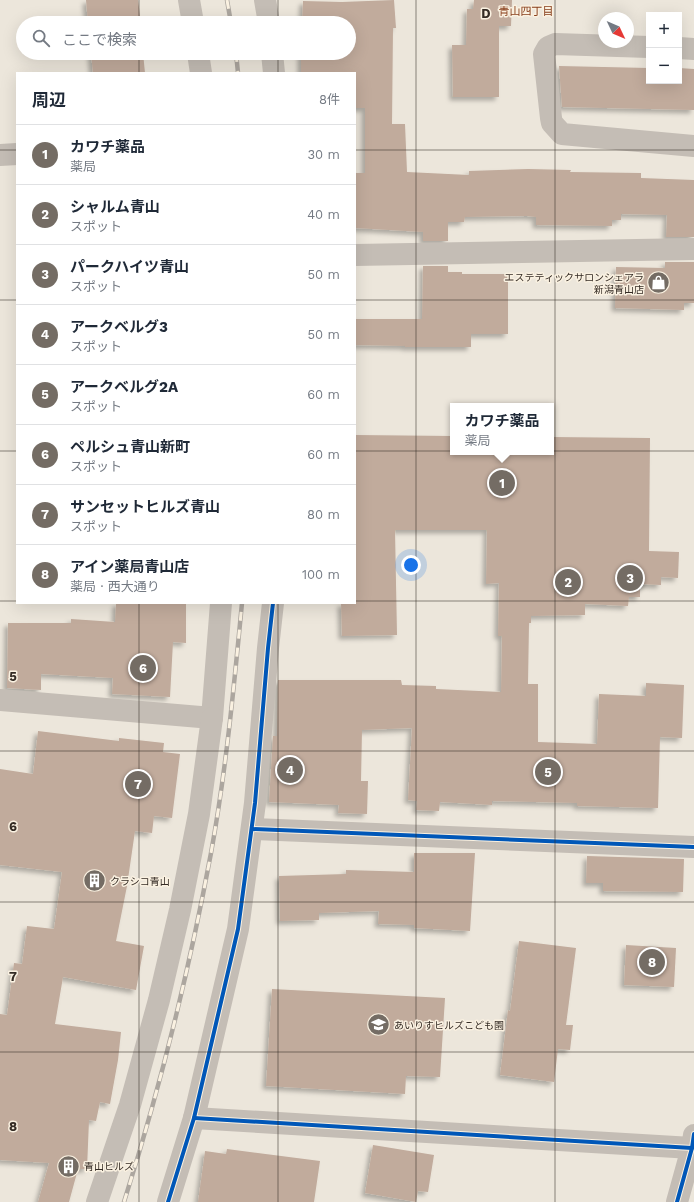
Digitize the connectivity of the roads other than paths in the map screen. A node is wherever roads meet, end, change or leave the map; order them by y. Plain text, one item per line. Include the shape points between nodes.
1 (189, 0) edge
2 (265, 0) edge
3 (192, 16) edge
4 (268, 16) edge
5 (646, 47) edge
6 (682, 48) edge
7 (694, 49) edge
8 (199, 60) edge
9 (273, 60) edge
10 (201, 72) edge
11 (274, 72) edge
12 (694, 146) edge
13 (16, 154) edge
14 (0, 155) edge
15 (694, 249) edge
16 (356, 255) edge
17 (221, 604) edge
18 (273, 604) edge
19 (0, 700) edge
20 (212, 718) junction
21 (252, 829) junction
22 (694, 847) edge
23 (194, 1118) junction
24 (693, 1141) edge
25 (97, 1202) edge
26 (168, 1202) edge
27 (677, 1202) edge

1 - 3 street
2 - 4 street
5 - 12 street via 555,44 548,47 544,54 552,123 562,134
6 - 7 street
8 - 10 street
9 - 11 street
13 - 14 street
15 - 16 street
17 - 20 street
18 - 21 street
19 - 20 street
20 - 25 street via 199,814 159,1000 130,1105
21 - 22 street
21 - 23 street via 238,929
23 - 24 street
23 - 26 street
24 - 27 street

